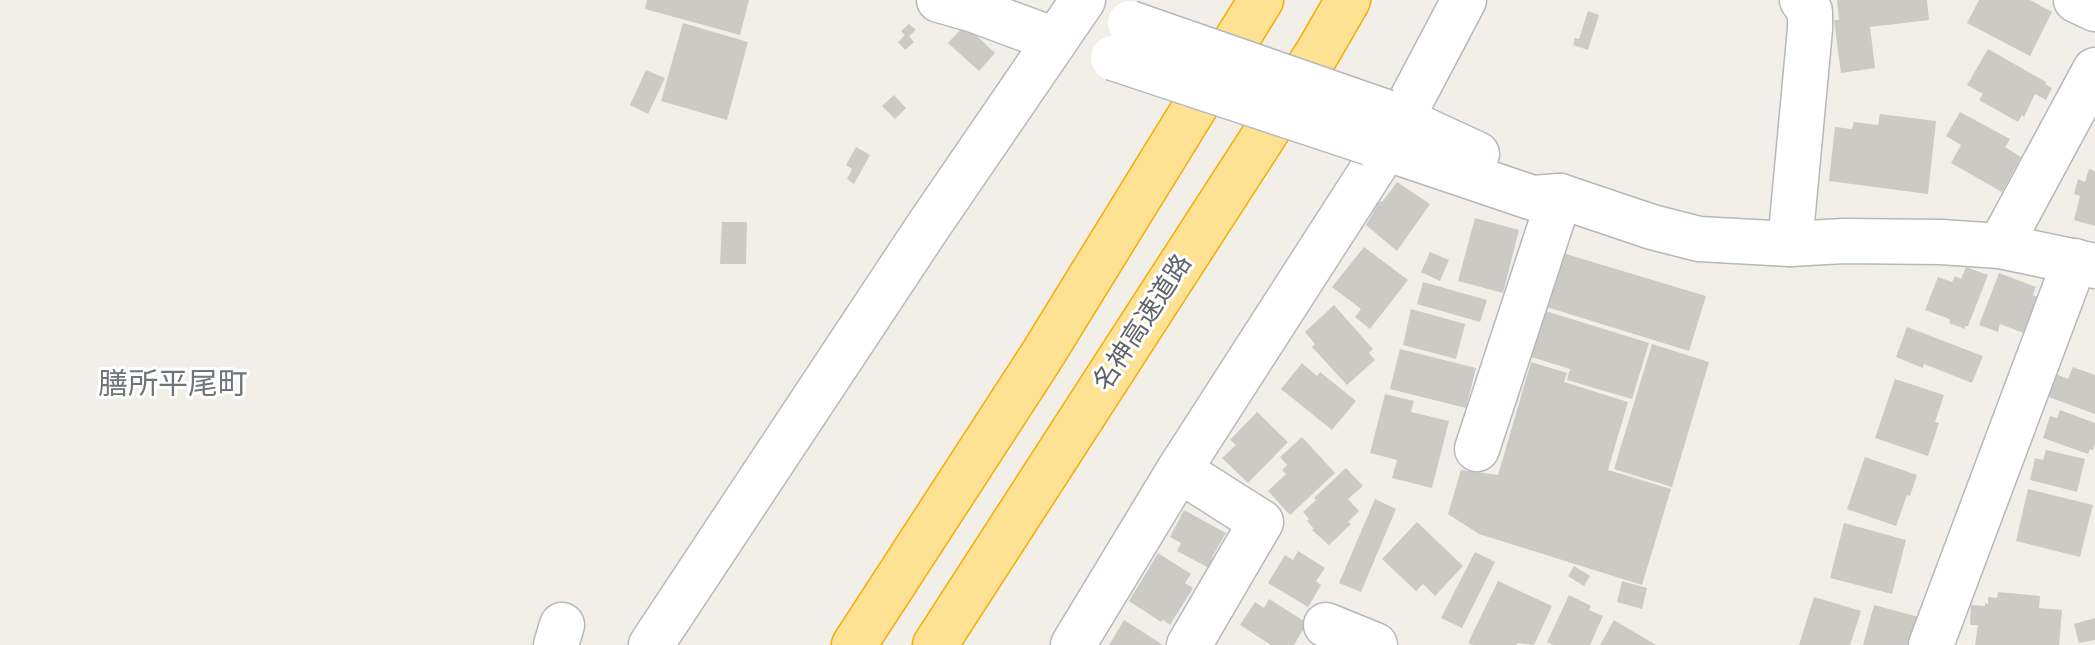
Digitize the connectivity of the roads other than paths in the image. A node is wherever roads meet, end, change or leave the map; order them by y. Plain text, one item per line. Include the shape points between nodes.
1 (939, 0) edge
2 (1261, 0) edge
3 (1348, 0) edge
4 (1464, 0) edge
5 (1802, 0) edge
6 (2076, 0) edge
7 (2095, 9) edge
8 (1073, 15) edge
9 (2095, 70) edge
10 (1386, 130) junction
11 (1560, 196) junction
12 (1790, 244) junction
13 (2000, 246) junction
14 (2085, 263) edge
15 (1477, 449) dead end
16 (1179, 470) junction
17 (1326, 625) dead end
18 (651, 645) edge
19 (854, 645) edge
20 (935, 645) edge
21 (1073, 645) edge
22 (1189, 645) edge
23 (1375, 645) edge
24 (1931, 645) edge

1 - 8 street
2 - 19 highway via 1041,357
3 - 20 highway, 名神高速道路
4 - 10 street
5 - 12 street via 1810,11 1810,29
6 - 7 street
8 - 10 street, bridge via 1122,41
8 - 18 street
9 - 13 street
10 - 11 street via 1533,198
10 - 16 street
11 - 12 street via 1699,239
11 - 15 street
12 - 13 street
13 - 14 street
14 - 24 street
16 - 21 street
16 - 22 street via 1261,522
17 - 23 street

